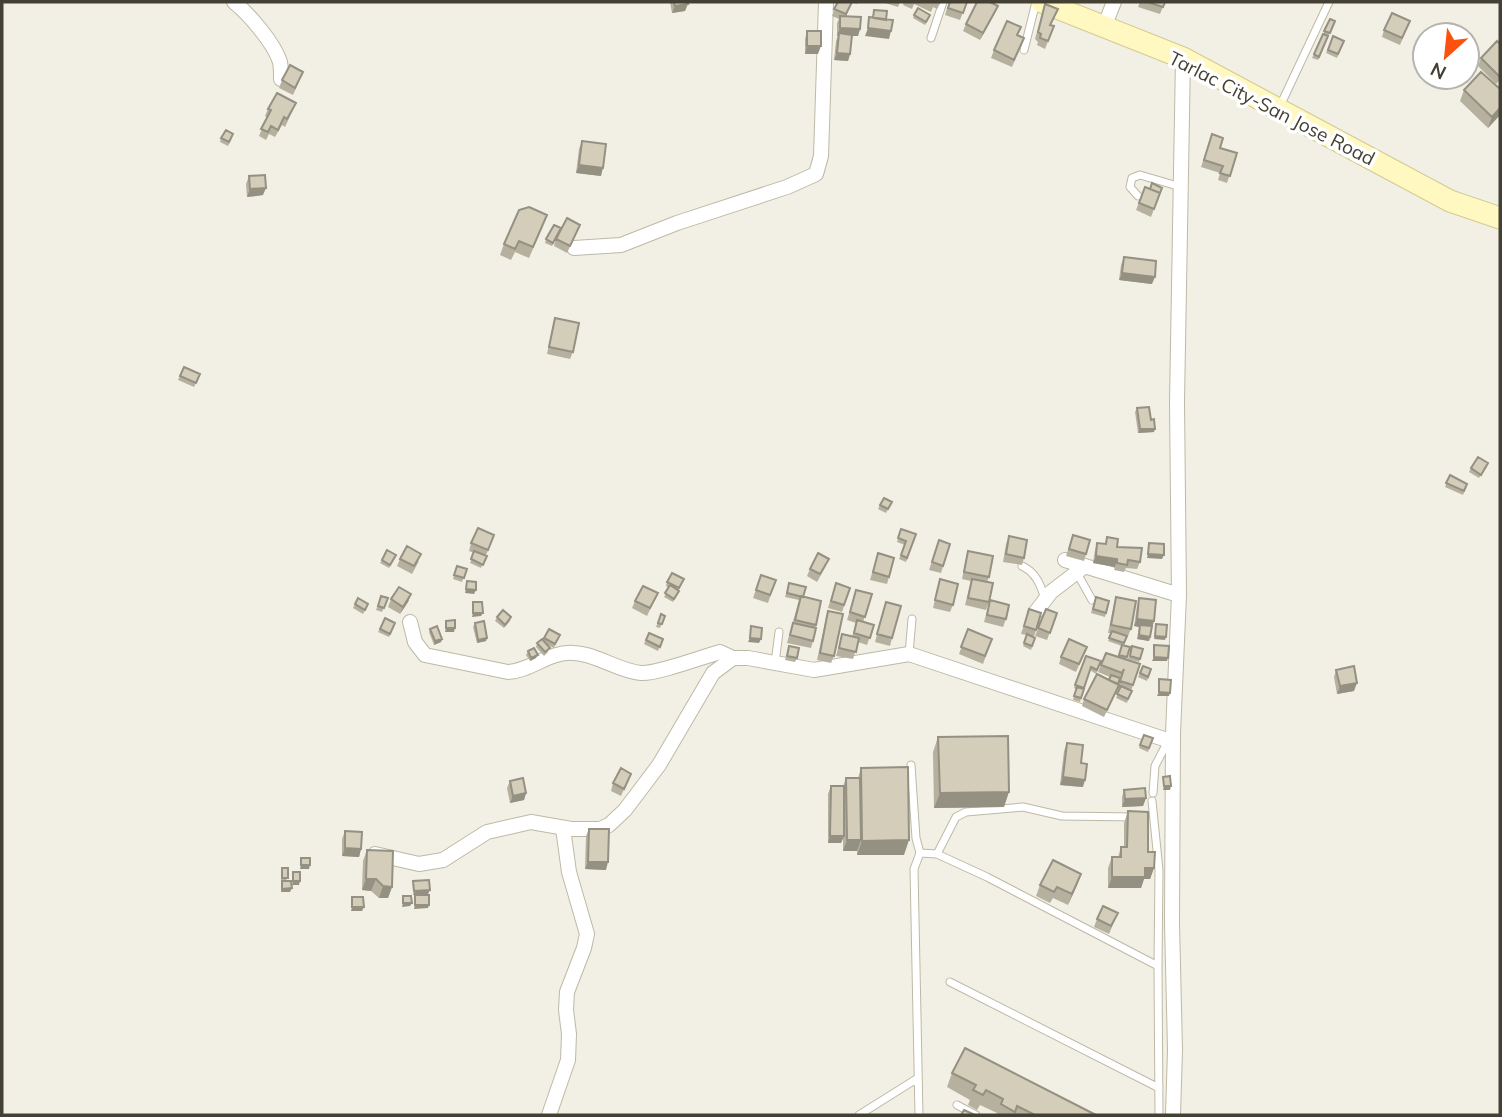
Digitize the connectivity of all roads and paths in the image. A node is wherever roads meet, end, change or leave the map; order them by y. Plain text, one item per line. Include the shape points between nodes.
1 (234, 2) edge
2 (826, 2) edge
3 (943, 2) edge
4 (1036, 2) edge
5 (1042, 2) edge
6 (1114, 2) edge
7 (1329, 2) edge
8 (1104, 27) junction
9 (931, 38) dead end
10 (1024, 50) edge
11 (1183, 58) junction
12 (281, 79) edge
13 (1279, 109) junction
14 (1182, 187) junction
15 (1138, 196) edge
16 (1500, 218) edge
17 (574, 248) edge
18 (1065, 560) dead end
19 (1022, 566) edge
20 (1081, 569) junction
21 (1179, 595) junction
22 (1045, 600) junction
23 (1092, 600) edge
24 (1035, 613) edge
25 (912, 619) dead end
26 (410, 621) dead end
27 (779, 632) dead end
28 (909, 654) junction
29 (733, 658) junction
30 (775, 663) junction
31 (1170, 741) junction
32 (911, 765) dead end
33 (1154, 817) junction
34 (563, 828) junction
35 (369, 853) edge
36 (920, 853) junction
37 (937, 854) junction
38 (1158, 966) junction
39 (950, 982) dead end
40 (918, 1078) junction
41 (1158, 1088) junction
42 (957, 1105) dead end
43 (548, 1115) edge
44 (859, 1115) edge
45 (919, 1115) edge
46 (976, 1115) edge
47 (1159, 1115) edge
48 (1173, 1115) edge

1 - 12 street via 269,43 280,62
2 - 17 street via 821,156 816,174 621,244
3 - 9 lane
4 - 10 lane
5 - 8 main road, Tarlac City-San Jose Road
6 - 8 street
7 - 13 lane
8 - 11 main road, Tarlac City-San Jose Road
11 - 13 main road, Tarlac City-San Jose Road
11 - 14 street
13 - 16 main road, Tarlac City-San Jose Road via 1450,201
14 - 15 lane via 1140,175 1132,178 1130,187
14 - 21 street
18 - 20 street
19 - 22 lane via 1040,583
20 - 21 street
20 - 22 street
20 - 23 lane
21 - 31 street
22 - 24 street
25 - 28 lane
26 - 29 street via 415,642 425,655 508,672 566,653 641,673 720,652
27 - 30 lane
28 - 30 street via 814,670
28 - 31 street
29 - 30 street
29 - 34 street via 713,673 659,765 625,810 600,829
31 - 33 lane via 1155,766
31 - 48 street
32 - 36 lane
33 - 37 lane via 1062,816 1023,807 966,812 956,817
33 - 38 lane via 1159,870
34 - 35 street via 531,822 487,832 443,860 419,864
34 - 43 street via 569,872 587,934 567,992 568,1060
36 - 37 lane
36 - 40 lane via 914,869
37 - 38 lane
38 - 41 lane
39 - 41 lane
40 - 44 lane
40 - 45 lane
41 - 47 lane
42 - 46 lane

